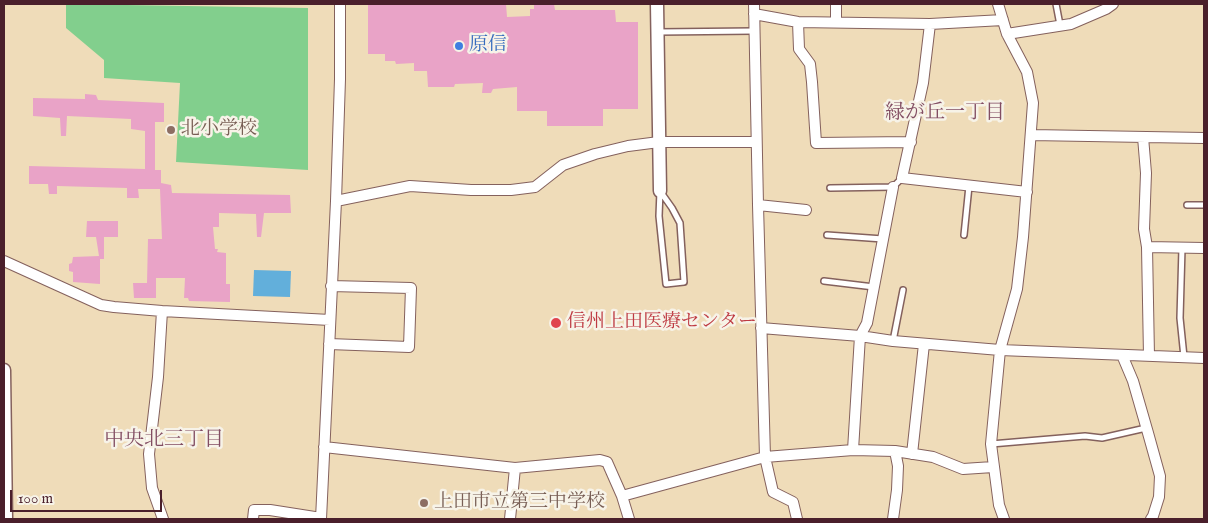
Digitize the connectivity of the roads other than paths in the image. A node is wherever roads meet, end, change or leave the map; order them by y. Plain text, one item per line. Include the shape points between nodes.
1 (340, 4) edge
2 (657, 4) edge
3 (836, 4) edge
4 (998, 4) edge
5 (1056, 4) edge
6 (1108, 6) edge
7 (754, 9) edge
8 (1003, 20) junction
9 (798, 22) junction
10 (836, 22) junction
11 (930, 24) junction
12 (1060, 26) junction
13 (755, 31) junction
14 (657, 32) junction
15 (1007, 34) junction
16 (1031, 135) junction
17 (1143, 137) junction
18 (1204, 138) edge
19 (659, 142) junction
20 (756, 142) junction
21 (911, 142) junction
22 (902, 178) junction
23 (969, 185) junction
24 (893, 187) junction
25 (830, 188) dead end
26 (660, 191) junction
27 (1027, 192) junction
28 (336, 201) junction
29 (758, 205) junction
30 (1188, 205) dead end
31 (1204, 205) edge
32 (806, 210) dead end
33 (827, 235) dead end
34 (964, 235) dead end
35 (883, 239) junction
36 (1147, 247) junction
37 (1182, 248) junction
38 (1204, 248) edge
39 (4, 261) edge
40 (824, 281) dead end
41 (331, 286) junction
42 (874, 287) junction
43 (902, 290) dead end
44 (162, 311) junction
45 (330, 320) junction
46 (761, 328) junction
47 (860, 336) junction
48 (893, 341) junction
49 (329, 344) junction
50 (924, 344) junction
51 (1000, 350) junction
52 (1122, 355) junction
53 (1148, 356) junction
54 (1184, 358) junction
55 (1204, 358) edge
56 (4, 370) edge
57 (1146, 428) junction
58 (991, 444) junction
59 (324, 447) junction
60 (853, 450) junction
61 (895, 451) junction
62 (912, 454) junction
63 (765, 457) junction
64 (515, 468) junction
65 (993, 468) junction
66 (622, 496) junction
67 (6, 519) edge
68 (163, 519) edge
69 (253, 519) edge
70 (321, 519) edge
71 (510, 519) edge
72 (629, 519) edge
73 (797, 519) edge
74 (893, 519) edge
75 (1004, 519) edge
76 (1151, 519) edge

1 - 28 street
2 - 14 street
3 - 10 street
4 - 8 street
5 - 12 lane
6 - 12 street
7 - 9 street
7 - 13 street
8 - 11 street
8 - 15 street
9 - 10 street
9 - 21 street via 799,49 810,64 816,143
10 - 11 street
11 - 21 street
12 - 15 street
13 - 14 lane
13 - 20 street
14 - 19 street
15 - 16 street via 1027,72 1033,103
16 - 17 street
16 - 27 street
17 - 18 street
17 - 36 street
19 - 20 street
19 - 26 street
19 - 28 street via 628,146 563,165 535,187 471,190 410,186
20 - 29 street
21 - 22 street
22 - 23 street
22 - 24 lane
23 - 27 street
23 - 34 lane
24 - 25 lane
24 - 35 street
26 - 26 lane via 680,223 684,282 666,284 659,216
27 - 51 street via 1017,289
28 - 41 street
29 - 32 street
29 - 46 street
30 - 31 lane
33 - 35 lane
35 - 42 street
36 - 37 street
36 - 53 street
37 - 38 street
37 - 54 lane via 1180,318
39 - 44 street via 101,305
40 - 42 lane
41 - 45 street
41 - 49 street via 411,288 409,347
42 - 47 street via 867,324
43 - 48 lane
44 - 45 street
44 - 68 street via 149,454 152,488
45 - 49 street
46 - 47 street
46 - 63 street
47 - 48 street
47 - 60 street
48 - 50 street
49 - 59 street
50 - 51 street
50 - 62 street
51 - 52 street
51 - 58 street
52 - 53 street
52 - 57 street
53 - 54 street
54 - 55 street
56 - 67 street
57 - 58 lane via 1102,438 1085,436
57 - 76 street via 1160,476 1159,497
58 - 65 street
59 - 64 street
59 - 70 street
60 - 61 street
60 - 63 street
61 - 62 street
61 - 74 street via 898,490
62 - 65 street via 933,457 963,469
63 - 66 street
63 - 73 street via 774,492 793,502
64 - 66 street via 600,460 607,462
64 - 71 street
65 - 75 street
66 - 72 street
69 - 70 street via 254,510

